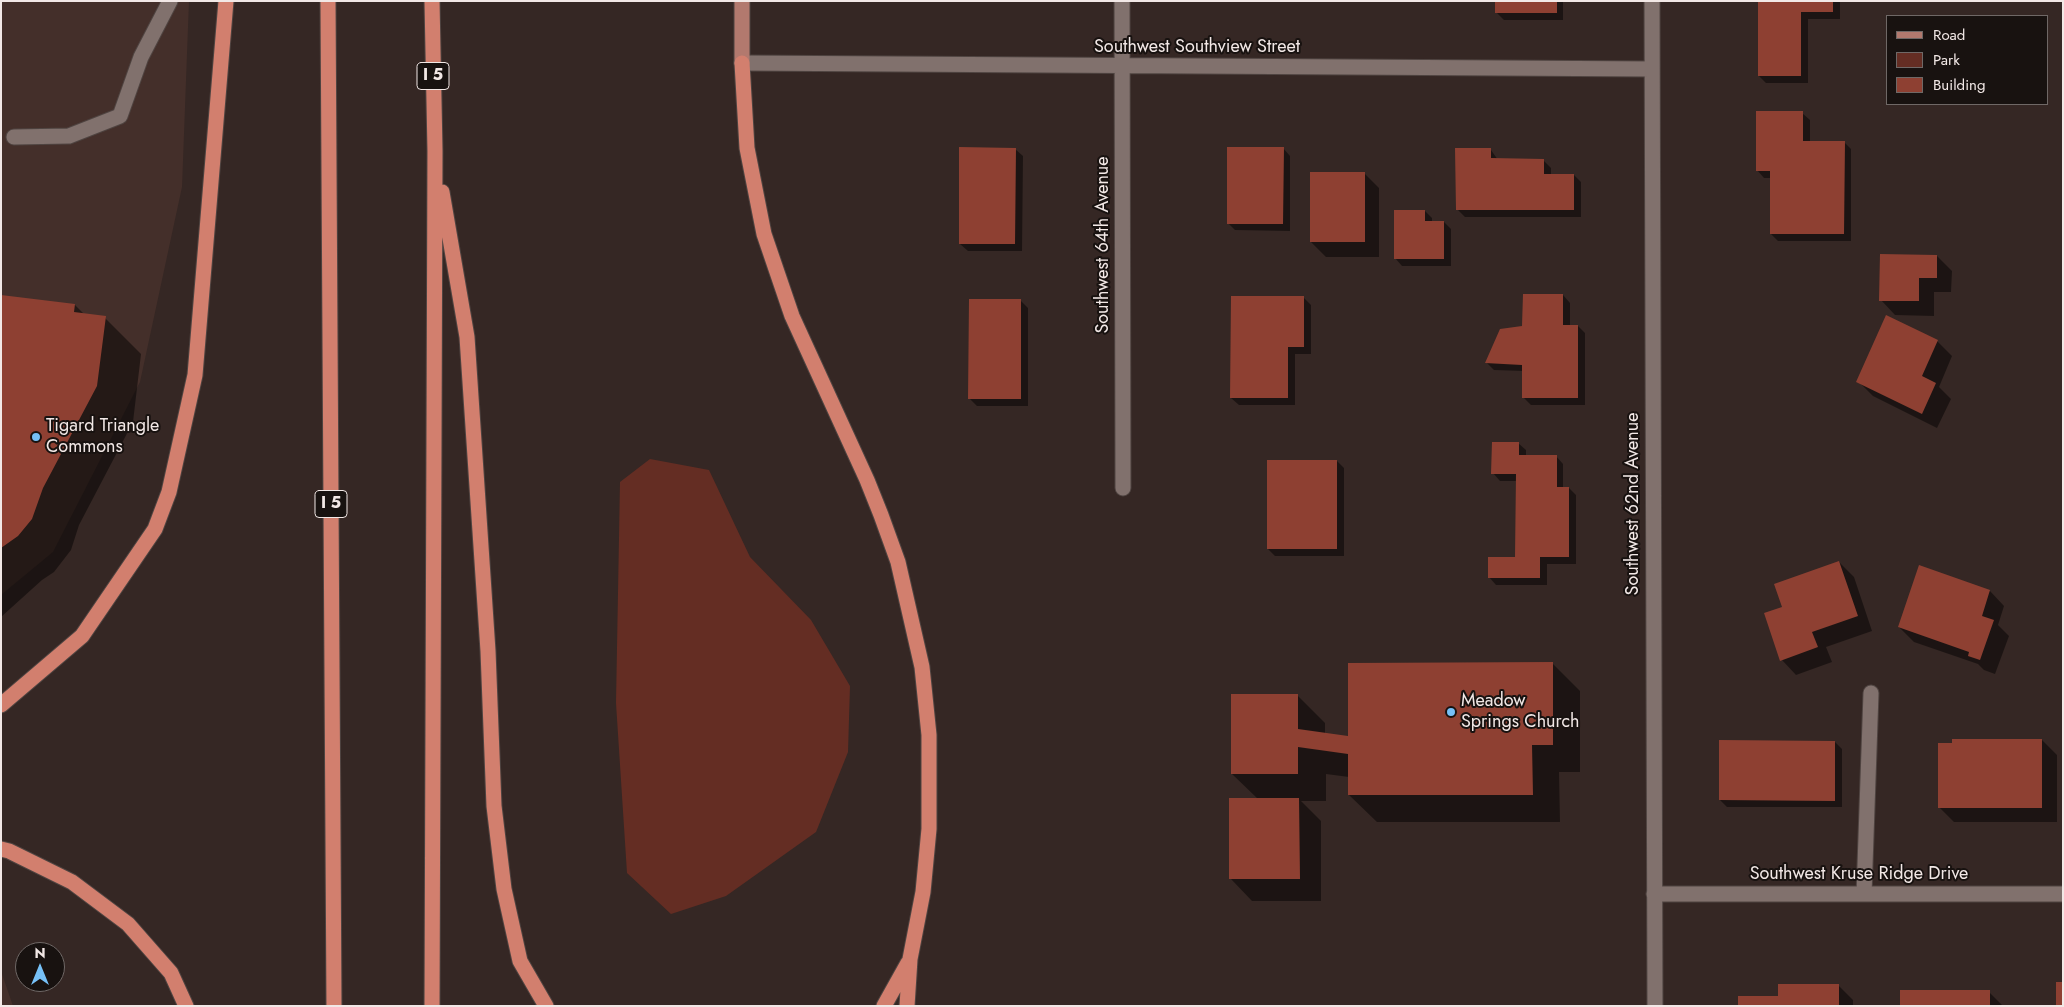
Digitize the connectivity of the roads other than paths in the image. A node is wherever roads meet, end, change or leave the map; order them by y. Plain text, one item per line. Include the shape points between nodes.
1 (170, 1) edge
2 (226, 1) edge
3 (328, 1) edge
4 (432, 1) edge
5 (742, 1) edge
6 (1122, 1) edge
7 (1652, 1) edge
8 (742, 63) junction
9 (1123, 67) junction
10 (1652, 69) junction
11 (14, 137) dead end
12 (435, 151) junction
13 (1123, 488) dead end
14 (1871, 693) dead end
15 (1, 706) edge
16 (1, 849) edge
17 (1654, 894) junction
18 (1864, 894) junction
19 (2063, 894) edge
20 (910, 959) junction
21 (186, 1006) edge
22 (334, 1006) edge
23 (432, 1006) edge
24 (546, 1006) edge
25 (884, 1006) edge
26 (908, 1006) edge
27 (1655, 1006) edge

1 - 11 street via 141,57 120,116 69,136
2 - 15 highway via 196,375 168,492 155,529 82,636
3 - 22 highway, I 5
4 - 12 highway, I 5
5 - 8 main road
6 - 9 street, Southwest 64th Avenue
7 - 10 street, Southwest 62nd Avenue
8 - 9 street, Southwest Southview Street
8 - 20 highway via 747,148 764,234 792,316 881,514 900,571 922,667 929,736 929,830 923,892
9 - 10 street, Southwest Southview Street
9 - 13 street, Southwest 64th Avenue
10 - 17 street, Southwest 62nd Avenue
12 - 23 highway, I 5
12 - 24 highway via 467,337 488,651 494,806 504,889 520,960
14 - 18 street
16 - 21 highway via 72,882 128,924 171,974
17 - 18 street, Southwest Kruse Ridge Drive
17 - 27 street, Southwest 62nd Avenue
18 - 19 street, Southwest Kruse Ridge Drive
20 - 25 highway
20 - 26 highway

